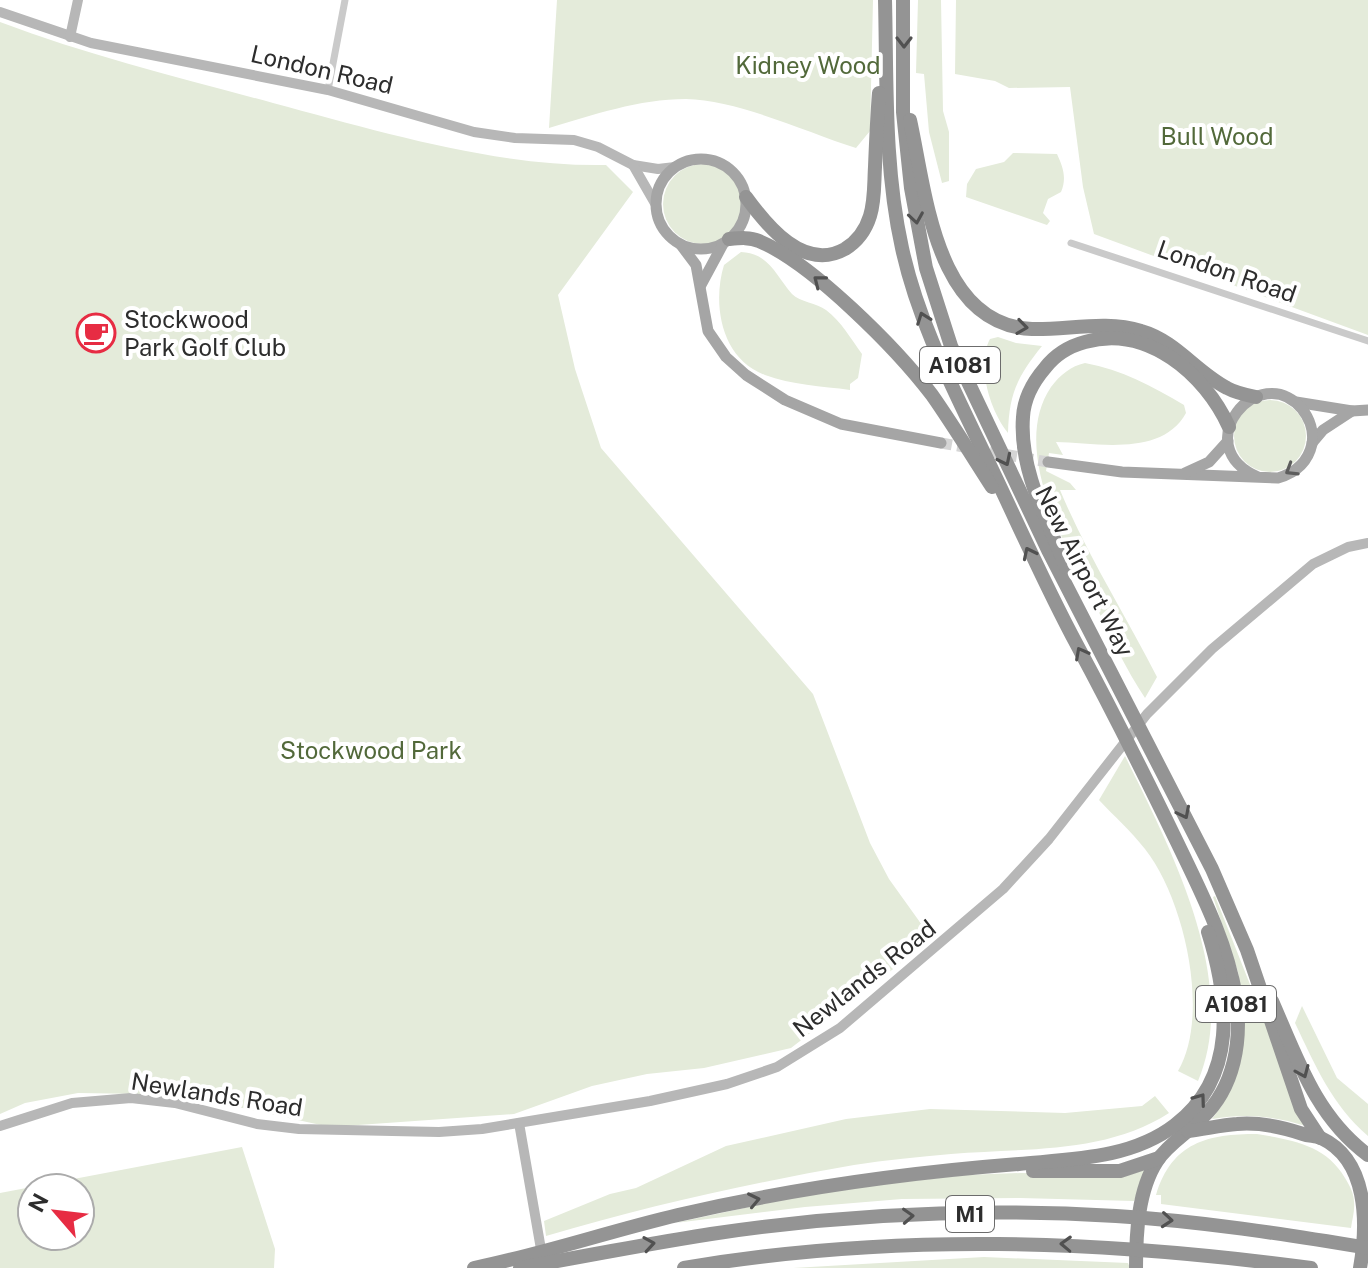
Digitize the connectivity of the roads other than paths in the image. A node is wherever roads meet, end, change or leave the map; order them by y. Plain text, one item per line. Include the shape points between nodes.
1 (78, 0) edge
2 (345, 0) edge
3 (885, 0) edge
4 (903, 0) edge
5 (0, 12) edge
6 (886, 21) junction
7 (70, 37) junction
8 (904, 84) junction
9 (328, 90) junction
10 (633, 165) junction
11 (675, 167) junction
12 (746, 197) junction
13 (656, 205) junction
14 (727, 241) junction
15 (1071, 243) dead end
16 (681, 245) junction
17 (701, 285) junction
18 (1368, 341) edge
19 (1256, 397) junction
20 (1295, 402) junction
21 (1368, 410) edge
22 (1352, 411) junction
23 (1228, 434) junction
24 (941, 443) tunnel mouth
25 (1312, 443) junction
26 (1048, 462) tunnel mouth
27 (1183, 474) junction
28 (1258, 477) junction
29 (1013, 517) junction
30 (1368, 543) edge
31 (1087, 624) junction
32 (1190, 870) junction
33 (1247, 950) junction
34 (519, 1123) junction
35 (0, 1126) edge
36 (1188, 1131) junction
37 (1320, 1138) junction
38 (1368, 1155) edge
39 (1159, 1158) junction
40 (1347, 1159) junction
41 (973, 1169) junction
42 (1368, 1171) edge
43 (1368, 1248) edge
44 (571, 1251) junction
45 (520, 1263) edge
46 (474, 1268) edge
47 (544, 1268) edge
48 (684, 1268) edge
49 (1136, 1268) edge
50 (1311, 1268) edge
51 (1360, 1268) edge

1 - 7 street
2 - 9 street
3 - 6 highway, New Airport Way / A1081
4 -> 8 highway, New Airport Way / A1081
5 - 7 street, London Road
6 - 12 highway, A1081 via 873,199 861,235 841,251 806,252 772,230
29 -> 6 highway, New Airport Way / A1081 via 911,285 894,208
7 - 9 street, London Road
8 -> 19 highway, A1081 via 945,262 960,290 985,315 1017,327 1144,331 1186,355 1220,385
8 -> 31 highway, New Airport Way / A1081 via 905,141 917,228 951,346
9 - 10 street, London Road via 487,134 586,143
10 - 11 street, London Road
10 - 13 street
11 - 12 main road via 713,160 735,174
11 - 13 main road via 658,190
12 - 14 main road via 743,220
13 - 16 main road via 663,228
14 - 16 main road via 710,248
14 - 17 main road
29 -> 14 highway, A1081 via 915,374 838,296 762,243
15 - 18 street, London Road
16 - 17 main road via 696,265
17 - 24 main road via 708,331 716,344 766,390 841,424
19 - 20 main road via 1276,394
19 - 23 main road via 1234,414
20 - 22 main road
20 - 25 main road via 1309,420
21 - 22 main road
22 - 25 main road
23 - 27 main road via 1209,462
23 - 28 main road via 1234,459
23 - 31 highway, A1081 via 1216,402 1194,378 1174,360 1136,341 1120,337 1080,343 1050,362 1038,377 1023,413 1022,441
25 -> 28 main road via 1304,462 1288,475
26 - 27 main road
27 - 28 main road
32 -> 29 highway, New Airport Way / A1081
30 - 34 street, Newlands Road via 1313,564 1212,649 1147,714 1003,889 814,1046 777,1067 727,1084
31 -> 33 highway, New Airport Way / A1081 via 1212,869
32 - 36 highway, New Airport Way / A1081 via 1225,953 1238,1029 1224,1089
41 -> 32 highway via 1119,1152 1173,1127 1204,1095 1223,1048 1223,997
33 - 37 highway, New Airport Way / A1081 via 1301,1109
33 -> 38 highway via 1321,1108
34 - 35 street, Newlands Road via 439,1132 299,1129 131,1098 72,1103
34 - 47 street
36 - 37 highway via 1254,1124
36 - 39 highway, New Airport Way
37 - 40 highway
39 - 41 highway via 1109,1172
39 - 49 highway via 1143,1199
40 - 42 highway
40 - 51 highway via 1364,1189 1367,1208
44 -> 41 highway via 679,1215 803,1189
44 -> 43 highway, M1 via 799,1224 997,1213 1194,1223
44 - 45 highway
45 - 46 highway
50 -> 48 highway, M1 via 1202,1253 994,1243 831,1250

